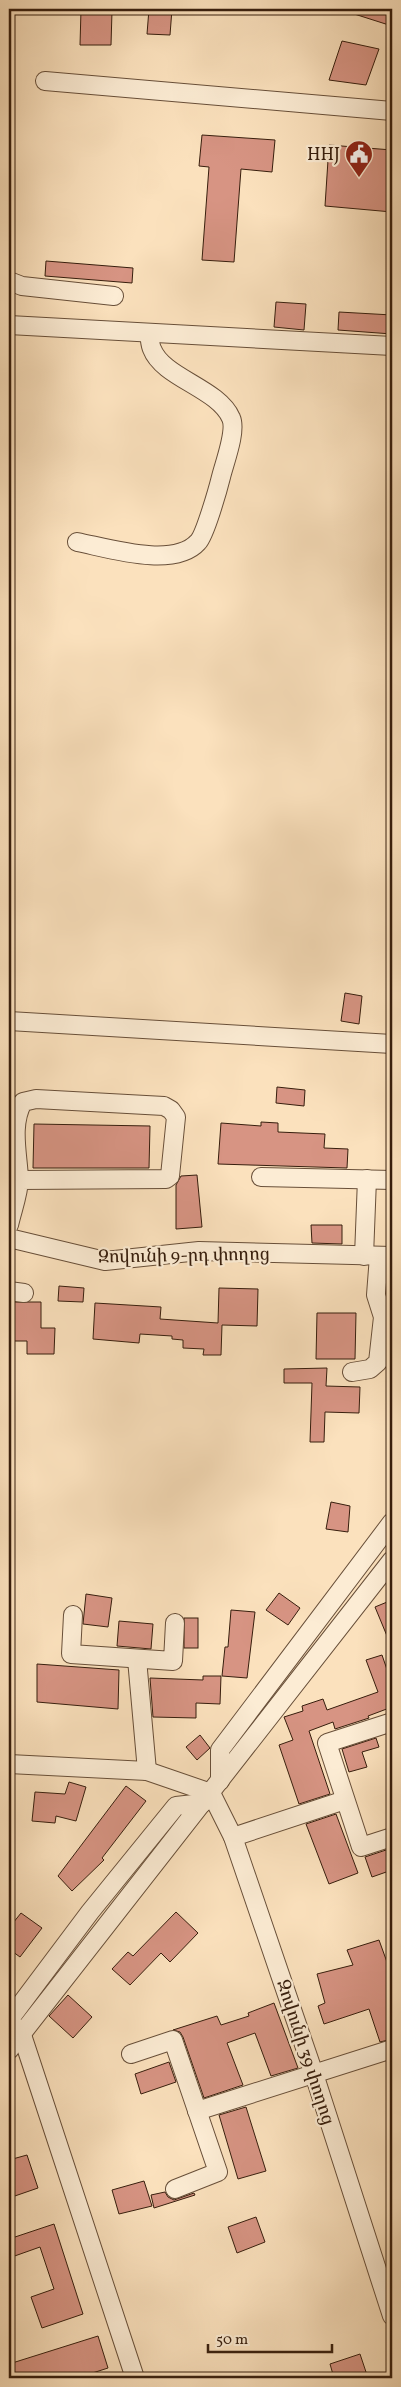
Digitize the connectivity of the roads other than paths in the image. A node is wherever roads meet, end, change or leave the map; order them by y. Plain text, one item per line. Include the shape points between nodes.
1 (46, 82) dead end
2 (392, 111) edge
3 (9, 281) edge
4 (114, 296) dead end
5 (9, 325) edge
6 (149, 334) junction
7 (392, 346) edge
8 (77, 542) dead end
9 (9, 1021) edge
10 (392, 1044) edge
11 (262, 1177) dead end
12 (367, 1179) junction
13 (19, 1180) junction
14 (392, 1180) edge
15 (9, 1225) edge
16 (9, 1238) edge
17 (378, 1256) edge
18 (352, 1372) dead end
19 (392, 1522) edge
20 (392, 1560) edge
21 (73, 1615) dead end
22 (175, 1623) dead end
23 (137, 1659) junction
24 (389, 1723) dead end
25 (9, 1764) edge
26 (147, 1771) junction
27 (211, 1792) junction
28 (346, 1800) junction
29 (233, 1836) junction
30 (392, 1837) edge
31 (9, 2020) edge
32 (22, 2035) junction
33 (392, 2049) edge
34 (9, 2050) edge
35 (131, 2054) dead end
36 (314, 2074) junction
37 (197, 2111) junction
38 (175, 2189) dead end
39 (392, 2313) edge
40 (135, 2378) edge

1 - 2 street
3 - 4 street via 22,286
5 - 6 street
6 - 7 street
6 - 8 street via 152,350 169,369 216,399 232,419 231,440 215,499 199,542 178,554 154,556
9 - 10 street
11 - 12 street
12 - 14 street
12 - 17 street
13 - 13 street via 16,1128 18,1110 23,1102 36,1099 164,1106 176,1117 170,1176 166,1179
13 - 15 street
16 - 17 street, Զովունի 9-րդ փողոց via 105,1261 199,1251
17 - 18 street via 376,1295 383,1318 378,1362 370,1369
19 - 27 street via 220,1750
20 - 27 street
21 - 23 street via 71,1654
22 - 23 street via 173,1661
23 - 26 street
24 - 28 street via 327,1743
25 - 26 street
26 - 27 street
27 - 29 street, Զովունի 39 փողոց
27 - 31 street via 176,1806 90,1912
27 - 32 street
28 - 29 street
28 - 30 street via 361,1846
29 - 36 street, Զովունի 39 փողոց
31 - 32 street
32 - 34 street
32 - 40 street
33 - 36 street
35 - 37 street via 173,2040
36 - 37 street
36 - 39 street, Զովունի 39 փողոց
37 - 38 street via 218,2172

